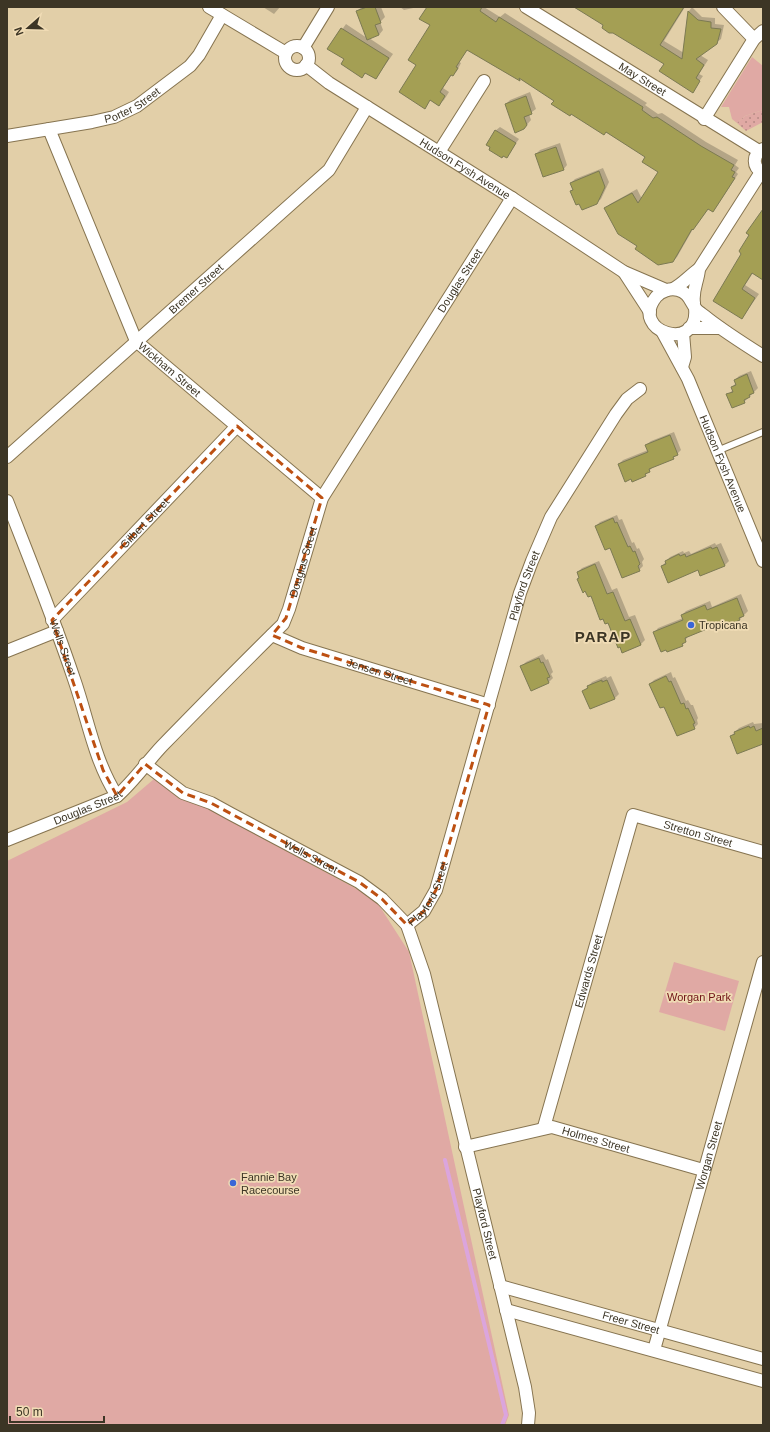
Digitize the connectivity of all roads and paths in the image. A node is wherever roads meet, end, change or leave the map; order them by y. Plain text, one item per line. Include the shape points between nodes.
1 (209, 7) edge
2 (328, 7) edge
3 (526, 7) edge
4 (723, 7) edge
5 (222, 15) junction
6 (759, 35) edge
7 (303, 48) junction
8 (286, 53) junction
9 (306, 66) junction
10 (484, 81) dead end
11 (367, 107) junction
12 (704, 119) junction
13 (49, 129) junction
14 (7, 136) edge
15 (761, 150) edge
16 (439, 152) junction
17 (762, 173) edge
18 (512, 198) junction
19 (699, 270) junction
20 (624, 272) junction
21 (669, 290) junction
22 (694, 306) junction
23 (650, 312) junction
24 (720, 328) junction
25 (686, 330) junction
26 (663, 333) junction
27 (136, 341) junction
28 (763, 356) edge
29 (682, 367) junction
30 (640, 389) dead end
31 (237, 426) junction
32 (763, 432) edge
33 (717, 451) junction
34 (7, 457) edge
35 (322, 498) junction
36 (7, 501) edge
37 (763, 561) edge
38 (55, 626) junction
39 (272, 634) junction
40 (7, 651) edge
41 (489, 705) junction
42 (145, 764) junction
43 (117, 796) junction
44 (633, 815) joint
45 (7, 840) edge
46 (763, 852) edge
47 (407, 925) junction
48 (763, 962) edge
49 (544, 1127) junction
50 (465, 1147) junction
51 (703, 1170) junction
52 (500, 1286) junction
53 (506, 1310) junction
54 (660, 1329) junction
55 (654, 1350) junction
56 (763, 1359) edge
57 (763, 1381) edge
58 (528, 1425) edge

1 - 5 street
2 - 7 street
3 - 12 street, May Street
4 - 6 street
5 - 8 street
5 - 13 street, Porter Street via 190,66 137,106 114,117
6 - 12 street
7 - 8 street via 294,47
7 - 9 street via 308,54
8 - 9 street via 286,63 291,68 301,70
9 - 11 street, Hudson Fysh Avenue
10 - 16 street
11 - 16 street, Hudson Fysh Avenue
11 - 27 street, Bremer Street via 329,170
12 - 15 street, May Street
13 - 14 street, Porter Street
13 - 27 street, Wickham Street
15 - 17 street via 754,162
16 - 18 street, Hudson Fysh Avenue
17 - 19 street
18 - 20 street, Hudson Fysh Avenue
18 - 35 street, Douglas Street
19 - 21 street via 690,275 685,282
19 - 22 street via 692,292
20 - 21 street
20 - 23 street
21 - 22 street via 683,292
21 - 23 street via 654,298
22 - 24 street
22 - 25 street via 695,317
23 - 26 street via 652,322
24 - 25 street
24 - 28 street
25 - 26 street via 672,335
25 - 29 street
26 - 29 street, Hudson Fysh Avenue
27 - 31 street, Wickham Street
27 - 34 street, Bremer Street
29 - 33 street, Hudson Fysh Avenue
30 - 41 street, Playford Street via 627,399 616,414 551,518 520,593
31 - 35 street, Wickham Street
31 - 38 street, Gilbert Street
32 - 33 lane
33 - 37 street, Hudson Fysh Avenue
35 - 39 street, Douglas Street via 286,618
36 - 38 street, Wells Street
38 - 40 street, Gilbert Street
38 - 43 street, Wells Street via 103,770
39 - 41 street, Jensen Street via 302,648
39 - 42 street, Douglas Street
41 - 47 street, Playford Street via 436,890 424,911
42 - 43 street, Douglas Street via 128,787
42 - 47 street, Wells Street via 183,793 211,803 359,882 390,906
43 - 45 street, Douglas Street
44 - 46 street, Stretton Street
44 - 49 street, Edwards Street
47 - 50 street, Playford Street via 424,974
48 - 51 street, Worgan Street
49 - 50 street, Holmes Street
49 - 51 street, Holmes Street via 559,1128
50 - 52 street, Playford Street
51 - 54 street, Worgan Street
52 - 53 street, Playford Street
52 - 54 street, Freer Street
53 - 55 street, Freer Street
53 - 58 street, Playford Street via 525,1387
54 - 55 street, Worgan Street
54 - 56 street, Freer Street
55 - 57 street, Freer Street

